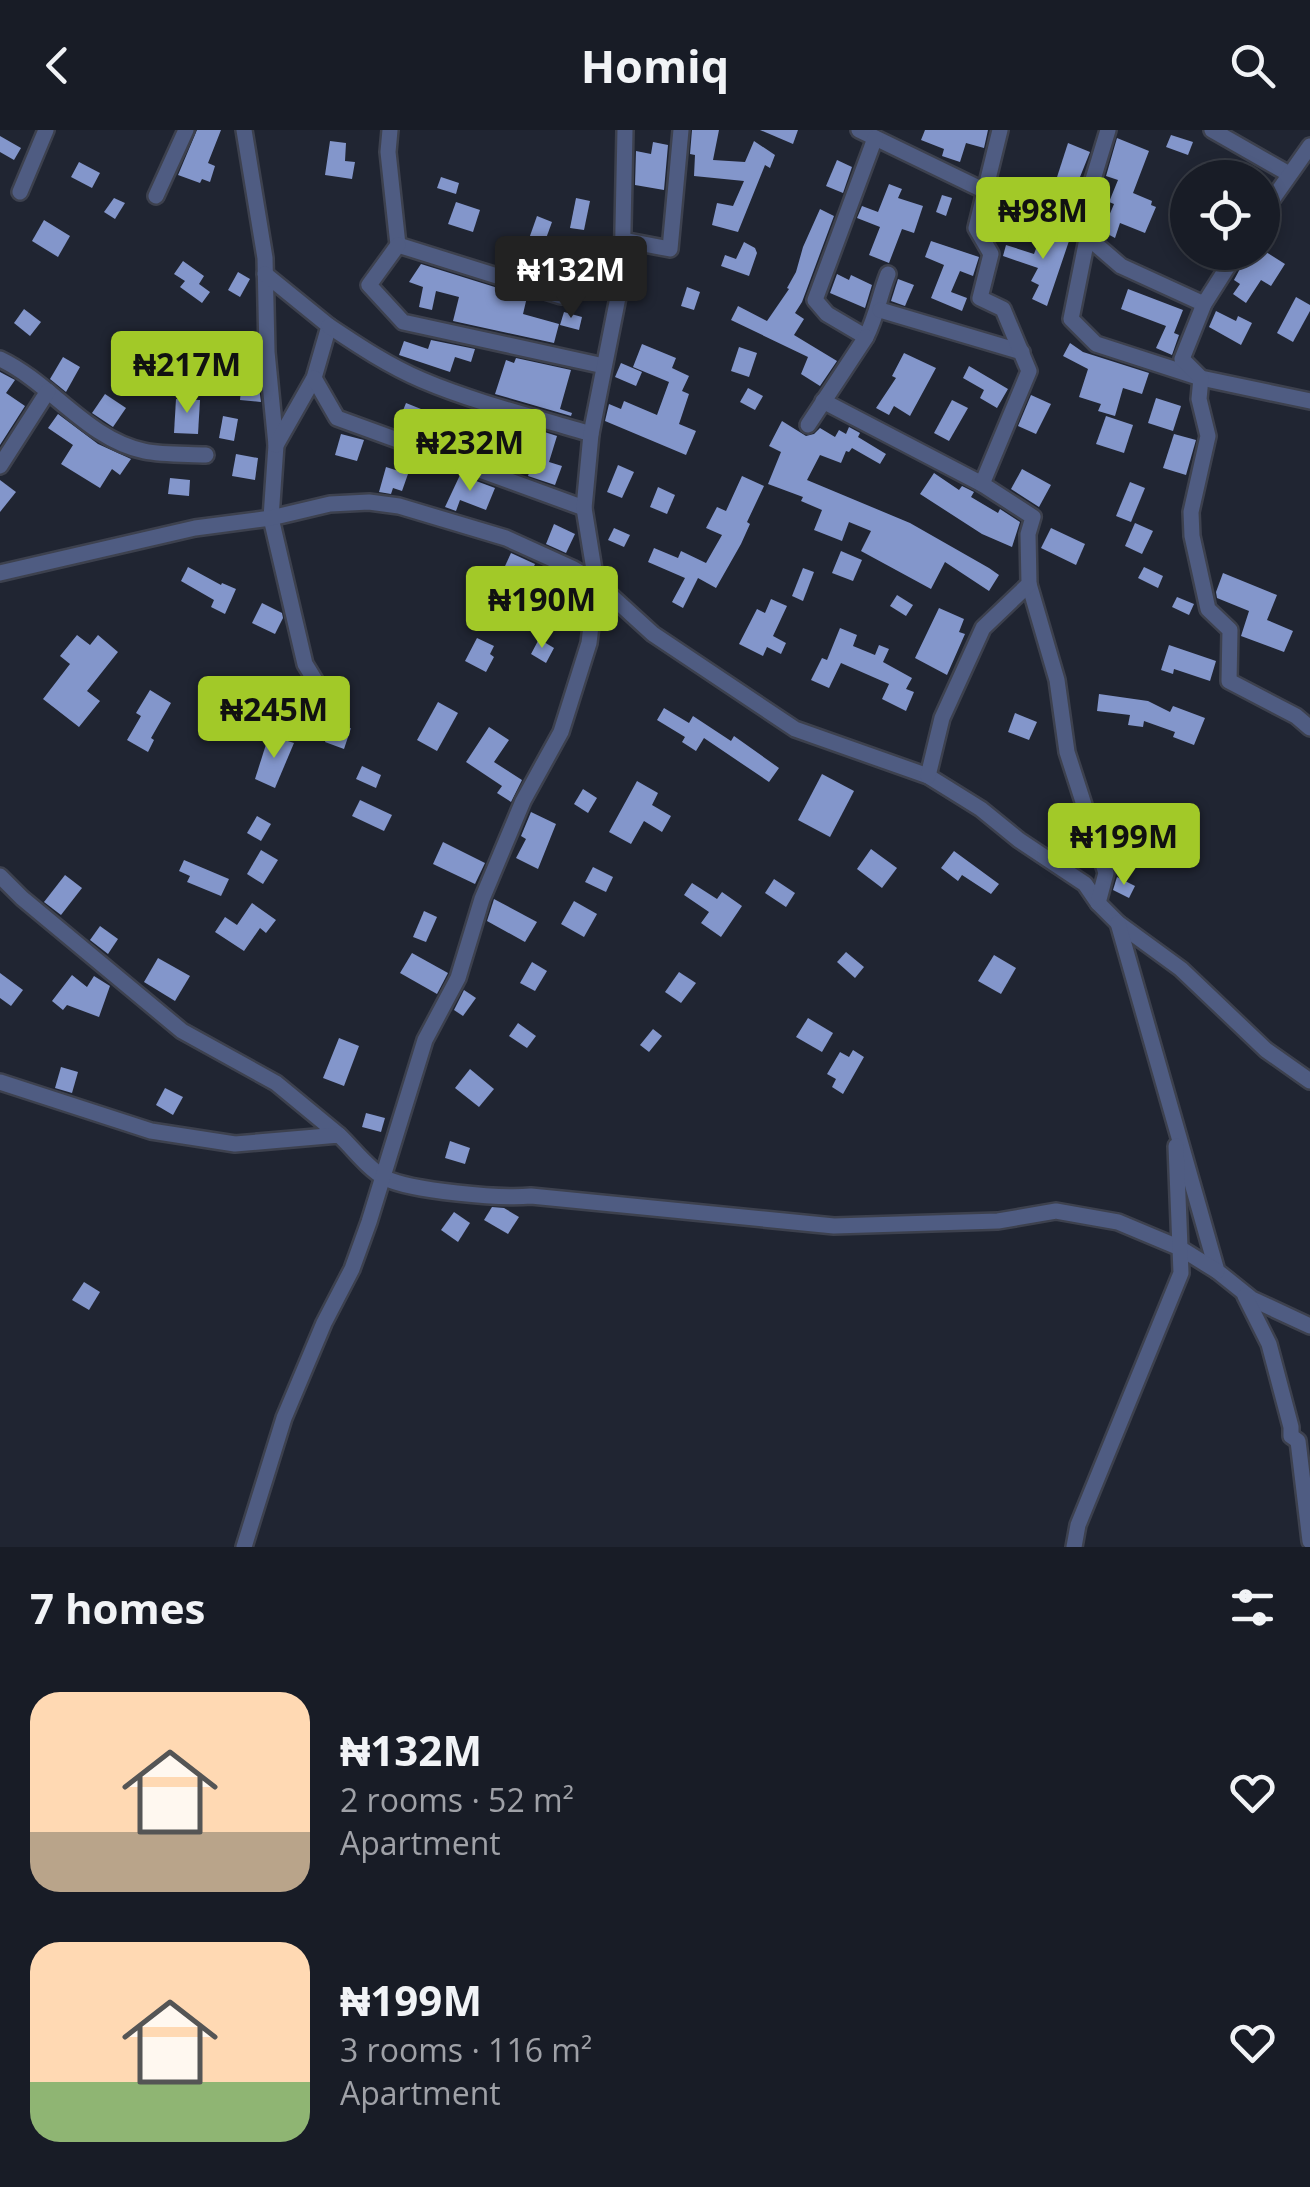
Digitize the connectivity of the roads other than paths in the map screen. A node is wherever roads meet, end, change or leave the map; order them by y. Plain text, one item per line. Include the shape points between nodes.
1 (46, 130) edge
2 (186, 130) edge
3 (244, 130) edge
4 (390, 130) edge
5 (625, 130) edge
6 (681, 130) edge
7 (859, 130) edge
8 (1000, 130) edge
9 (1108, 130) edge
10 (1212, 130) edge
11 (875, 138) junction
12 (1310, 146) edge
13 (1290, 174) junction
14 (1280, 188) edge
15 (20, 192) dead end
16 (987, 192) junction
17 (156, 196) dead end
18 (1082, 234) junction
19 (623, 240) junction
20 (398, 246) junction
21 (1226, 270) edge
22 (266, 274) junction
23 (888, 274) dead end
24 (622, 278) junction
25 (1204, 304) junction
26 (880, 310) junction
27 (329, 326) junction
28 (866, 336) junction
29 (1022, 352) junction
30 (0, 360) edge
31 (604, 366) junction
32 (314, 378) junction
33 (1201, 378) junction
34 (48, 391) junction
35 (823, 401) junction
36 (1310, 401) edge
37 (808, 425) dead end
38 (591, 434) junction
39 (276, 445) junction
40 (206, 455) dead end
41 (0, 466) edge
42 (982, 484) junction
43 (584, 508) junction
44 (271, 518) junction
45 (0, 573) edge
46 (596, 582) junction
47 (1029, 584) junction
48 (340, 721) dead end
49 (1310, 728) edge
50 (928, 776) junction
51 (0, 876) edge
52 (1098, 903) junction
53 (1118, 923) junction
54 (1310, 1081) edge
55 (0, 1082) edge
56 (1175, 1122) junction
57 (339, 1136) junction
58 (383, 1177) junction
59 (1180, 1248) junction
60 (1218, 1271) junction
61 (1243, 1292) junction
62 (1310, 1326) edge
63 (1310, 1541) edge
64 (244, 1547) edge
65 (1074, 1547) edge

1 - 15 street
2 - 17 street
3 - 22 street
4 - 20 street
5 - 19 street
6 - 19 street via 670,249
7 - 11 street
8 - 16 street
9 - 18 street
10 - 13 street
11 - 16 street
11 - 28 street via 815,300
12 - 13 street
13 - 14 street
16 - 18 street
16 - 29 street via 976,228 991,254 980,298 1003,310
18 - 25 street via 1121,266
18 - 33 street via 1071,319 1096,344
19 - 24 street
20 - 24 street via 560,296 571,264
20 - 31 street via 369,284 404,322
21 - 25 street
22 - 27 street
22 - 39 street
23 - 26 street
24 - 31 street
25 - 33 street via 1182,359
26 - 28 street
26 - 29 street
27 - 32 street
27 - 38 street via 422,380
28 - 35 street
29 - 42 street via 1029,371
30 - 34 street
31 - 38 street
32 - 39 street
32 - 43 street via 337,418
33 - 36 street
33 - 49 street via 1208,436 1192,536 1208,609 1230,630 1229,681
34 - 40 street via 96,430 142,451
34 - 41 street
35 - 37 street
35 - 42 street
38 - 43 street
39 - 44 street
42 - 47 street via 1033,517
43 - 46 street
44 - 45 street via 195,528
44 - 46 street via 330,504 399,506 506,538
44 - 48 street via 305,664
46 - 50 street via 653,634 795,729
46 - 58 street via 589,643 561,732 523,801 458,978 424,1040
47 - 50 street via 983,628 942,718
47 - 52 street via 1057,680 1067,752 1106,873
50 - 52 street via 1084,884
51 - 57 street via 182,1031 276,1083
52 - 53 street
53 - 54 street
53 - 56 street
55 - 57 street via 168,1134 235,1144
56 - 59 street
56 - 60 street
57 - 58 street
58 - 59 street via 512,1198 834,1226 998,1220 1056,1211 1118,1222
58 - 64 street via 352,1269 284,1418
59 - 60 street
59 - 65 street via 1181,1272
60 - 61 street
61 - 62 street
61 - 63 street via 1270,1344 1290,1436 1298,1441

